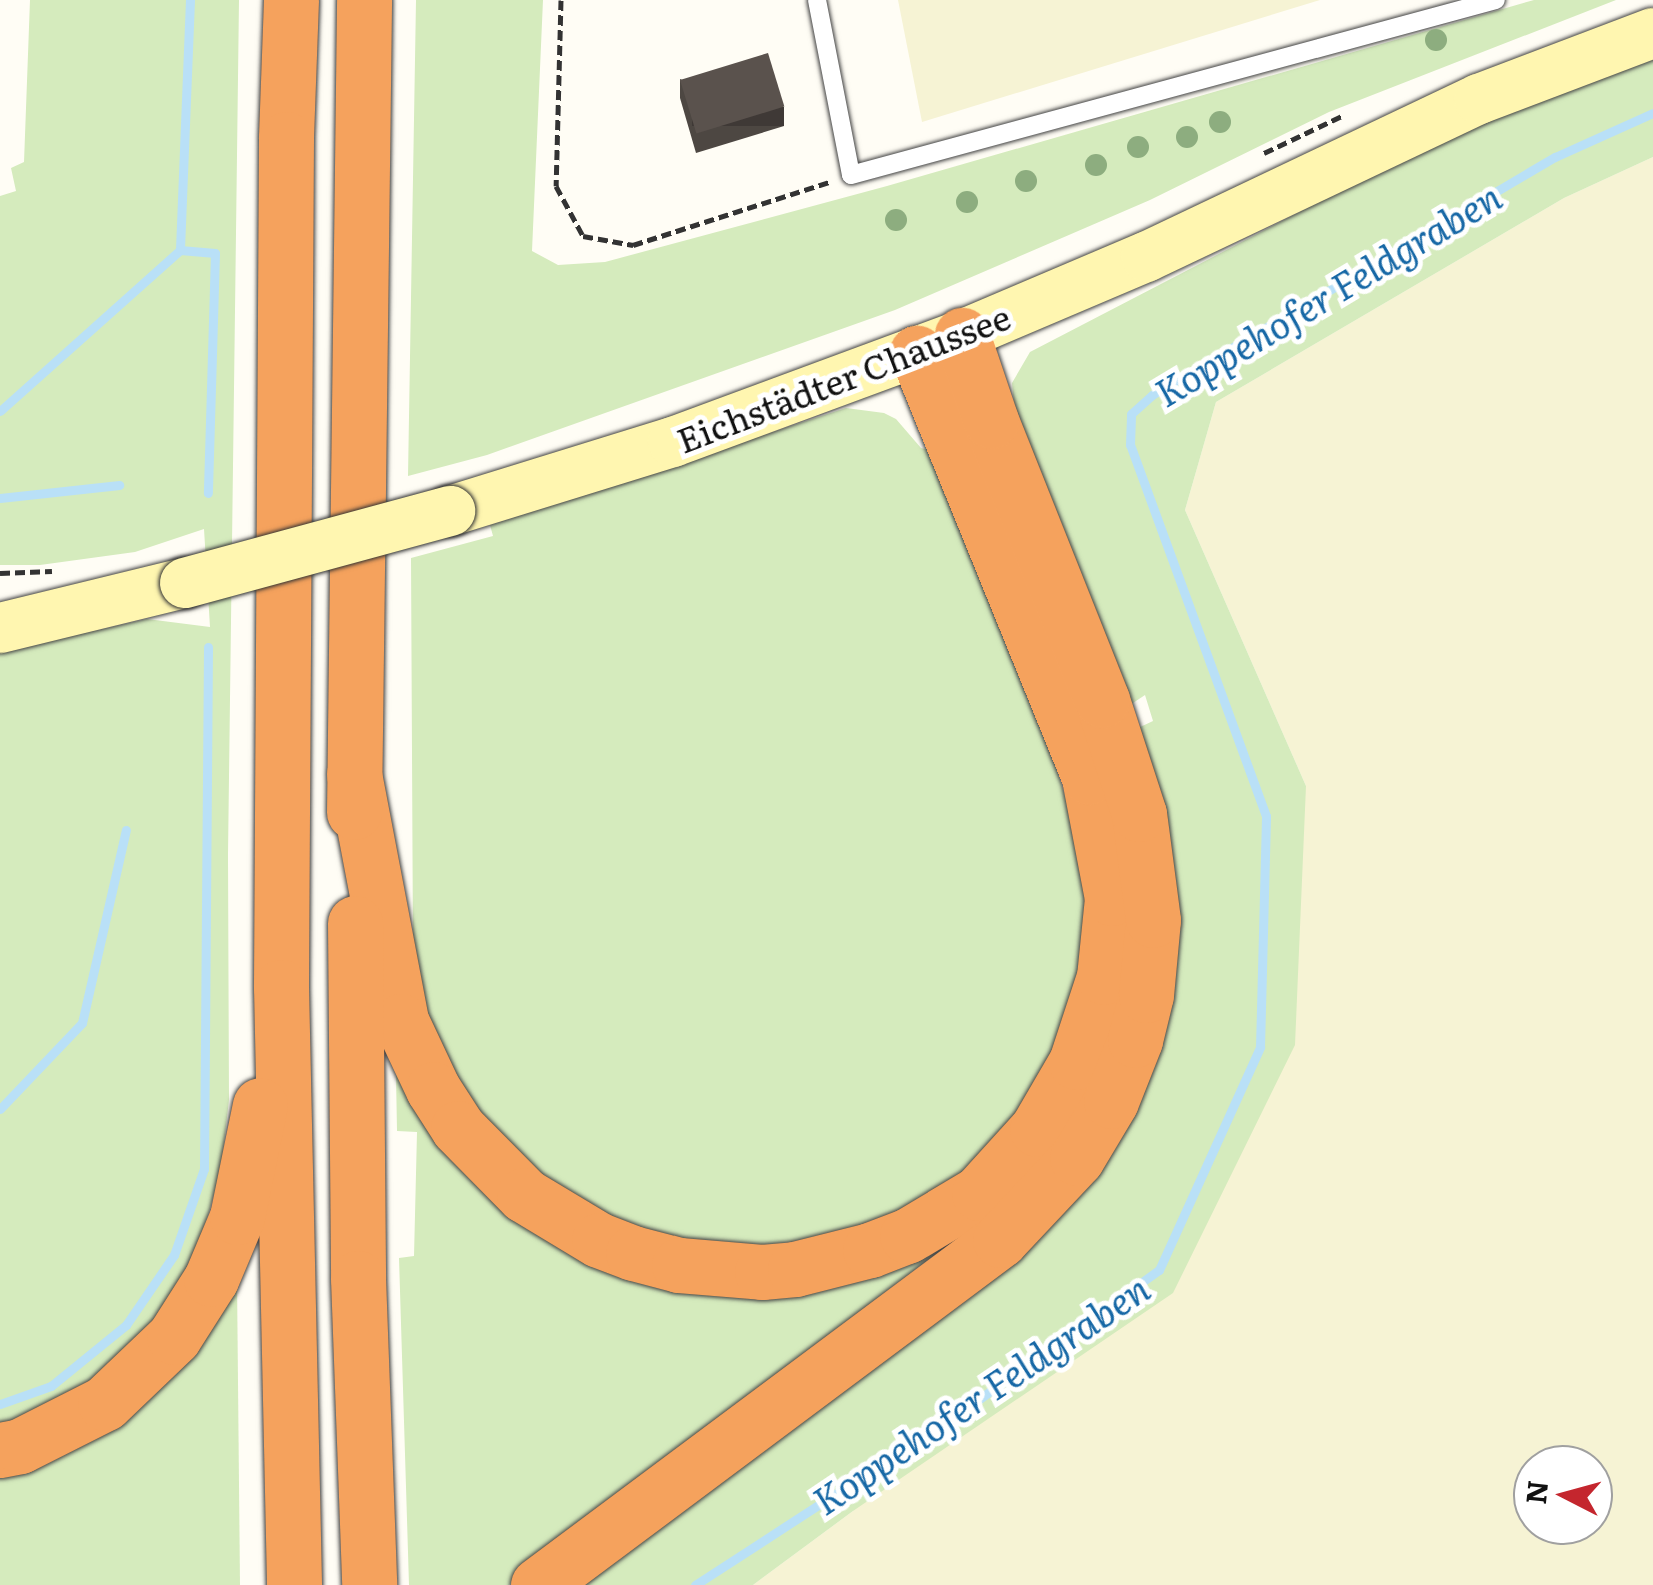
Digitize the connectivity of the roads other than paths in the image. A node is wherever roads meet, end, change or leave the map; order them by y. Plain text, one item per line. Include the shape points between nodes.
1 (291, 0) edge
2 (364, 0) edge
3 (818, 0) edge
4 (1496, 0) edge
5 (1653, 33) edge
6 (939, 344) junction
7 (0, 628) edge
8 (354, 774) junction
9 (281, 986) junction
10 (0, 1450) edge
11 (294, 1585) edge
12 (369, 1585) edge
13 (538, 1585) edge

1 - 9 highway
2 - 8 highway
3 - 4 lane via 851,175
5 - 6 main road, Eichstädter Chaussee via 1479,99 1146,257
6 - 7 main road, Eichstädter Chaussee, bridge via 673,442 450,511
6 - 8 highway via 1089,777 1112,898 1104,977 1076,1062 1036,1130 979,1193 870,1250 762,1272 679,1265 634,1253 524,1196 458,1128 432,1090 401,1021
6 - 13 highway via 991,422 1102,700 1139,814 1153,920 1135,1040 1078,1158 1010,1231
8 - 12 highway via 358,1278
9 - 10 highway via 244,1188 211,1279 174,1338 105,1403
9 - 11 highway

